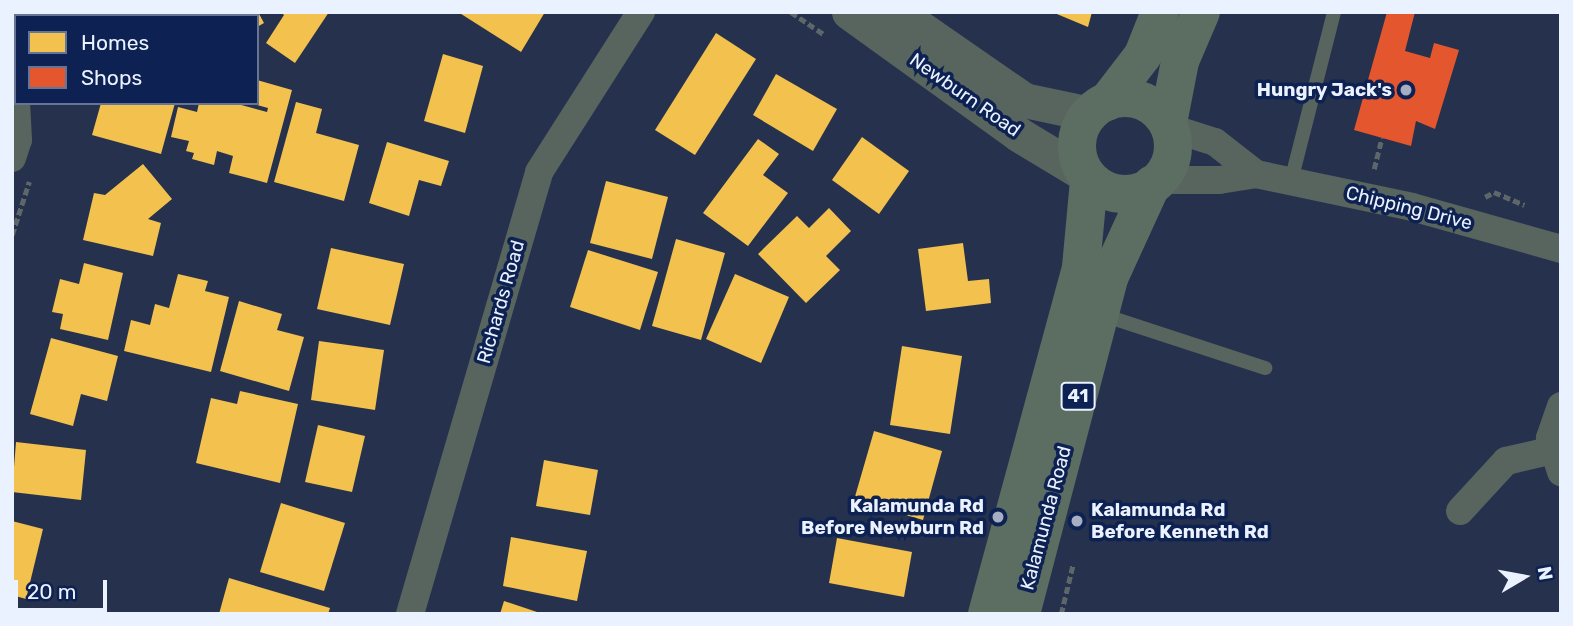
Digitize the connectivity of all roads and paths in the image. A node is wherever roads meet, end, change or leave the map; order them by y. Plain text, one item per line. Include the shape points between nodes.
1 (641, 12) edge
2 (849, 12) edge
3 (897, 12) edge
4 (1160, 12) edge
5 (1201, 12) edge
6 (1334, 12) edge
7 (16, 105) edge
8 (1098, 108) junction
9 (1168, 123) junction
10 (1382, 138) dead end
11 (12, 158) edge
12 (1363, 166) dead end
13 (1374, 169) junction
14 (1256, 174) junction
15 (1387, 174) dead end
16 (1086, 177) junction
17 (1291, 181) junction
18 (1148, 186) junction
19 (1471, 198) dead end
20 (1533, 209) dead end
21 (1561, 249) edge
22 (1099, 313) junction
23 (1265, 368) dead end
24 (1561, 406) edge
25 (1557, 461) edge
26 (1460, 511) dead end
27 (410, 614) edge
28 (987, 614) edge
29 (1021, 614) edge

1 - 27 street, Richards Road via 539,172
2 - 16 street, Newburn Road via 1018,134
3 - 8 street, Newburn Road via 1024,100
4 - 8 main road, Kalamunda Road / 41 via 1143,55
5 - 9 main road, Kalamunda Road / 41 via 1180,61
6 - 17 lane
7 - 11 street via 18,140
8 - 9 main road via 1138,101
8 - 16 main road, Kalamunda Road / 41 via 1078,141
9 - 14 street, Chipping Drive via 1214,142
9 - 18 main road, Kalamunda Road / 41 via 1175,148
10 - 13 path
12 - 13 path
13 - 15 path
14 - 17 street, Chipping Drive
14 - 18 street, Chipping Drive
16 - 18 main road via 1111,192
16 - 28 main road, Kalamunda Road / 41 via 1075,292
17 - 21 street, Chipping Drive via 1412,207
18 - 22 main road, Kalamunda Road / 41
19 - 20 path via 1494,192
22 - 23 lane
22 - 29 main road, Kalamunda Road / 41
24 - 25 street via 1552,428
25 - 26 street via 1506,461

